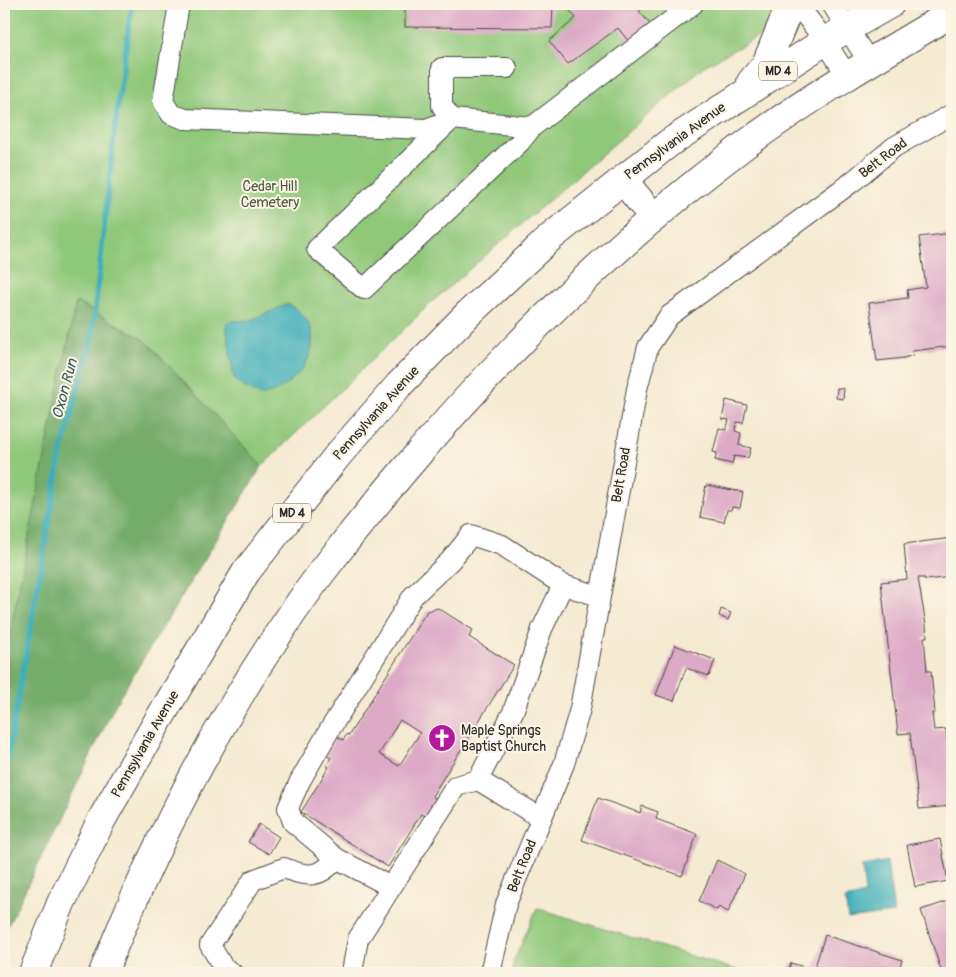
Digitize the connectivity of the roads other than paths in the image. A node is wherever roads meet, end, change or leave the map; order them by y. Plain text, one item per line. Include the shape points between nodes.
1 (179, 4) edge
2 (692, 4) edge
3 (789, 4) edge
4 (797, 4) edge
5 (832, 4) edge
6 (890, 4) edge
7 (952, 13) edge
8 (836, 35) junction
9 (507, 68) dead end
10 (858, 69) junction
11 (739, 95) junction
12 (952, 114) edge
13 (452, 119) junction
14 (532, 128) junction
15 (622, 180) junction
16 (654, 218) junction
17 (563, 585) junction
18 (599, 596) junction
19 (478, 780) junction
20 (542, 818) junction
21 (336, 858) junction
22 (392, 887) junction
23 (33, 973) edge
24 (103, 973) edge
25 (232, 973) edge
26 (354, 973) edge
27 (490, 973) edge

1 - 13 street via 163,101 171,114 185,119 426,129
2 - 14 street
3 - 11 highway via 766,64
4 - 8 street
5 - 8 street
6 - 8 highway, Pennsylvania Avenue / MD 4
7 - 10 highway
8 - 10 street
8 - 11 highway, Pennsylvania Avenue / MD 4
9 - 13 street via 442,68 442,106
10 - 16 highway via 742,147
11 - 15 highway, Pennsylvania Avenue / MD 4 via 669,142
12 - 18 street, Belt Road via 894,147 852,182 669,316 658,330 648,347 637,389
13 - 14 street
13 - 14 street via 317,249 364,289
15 - 16 highway
15 - 23 highway, Pennsylvania Avenue / MD 4 via 551,237 453,329 338,455 246,572 102,819 61,903
16 - 24 highway via 627,239 492,369 352,532 281,629 182,798 133,897
17 - 18 street
17 - 19 street via 542,629 513,712
17 - 21 street via 502,545 471,535 450,561 413,596 330,729 288,808 293,822
18 - 20 street, Belt Road via 580,709
19 - 20 street
19 - 22 street via 456,786
20 - 27 street, Belt Road via 506,904
21 - 22 street
21 - 25 street via 328,870 304,876 284,868 254,880 210,945 222,967
22 - 26 street via 358,939

